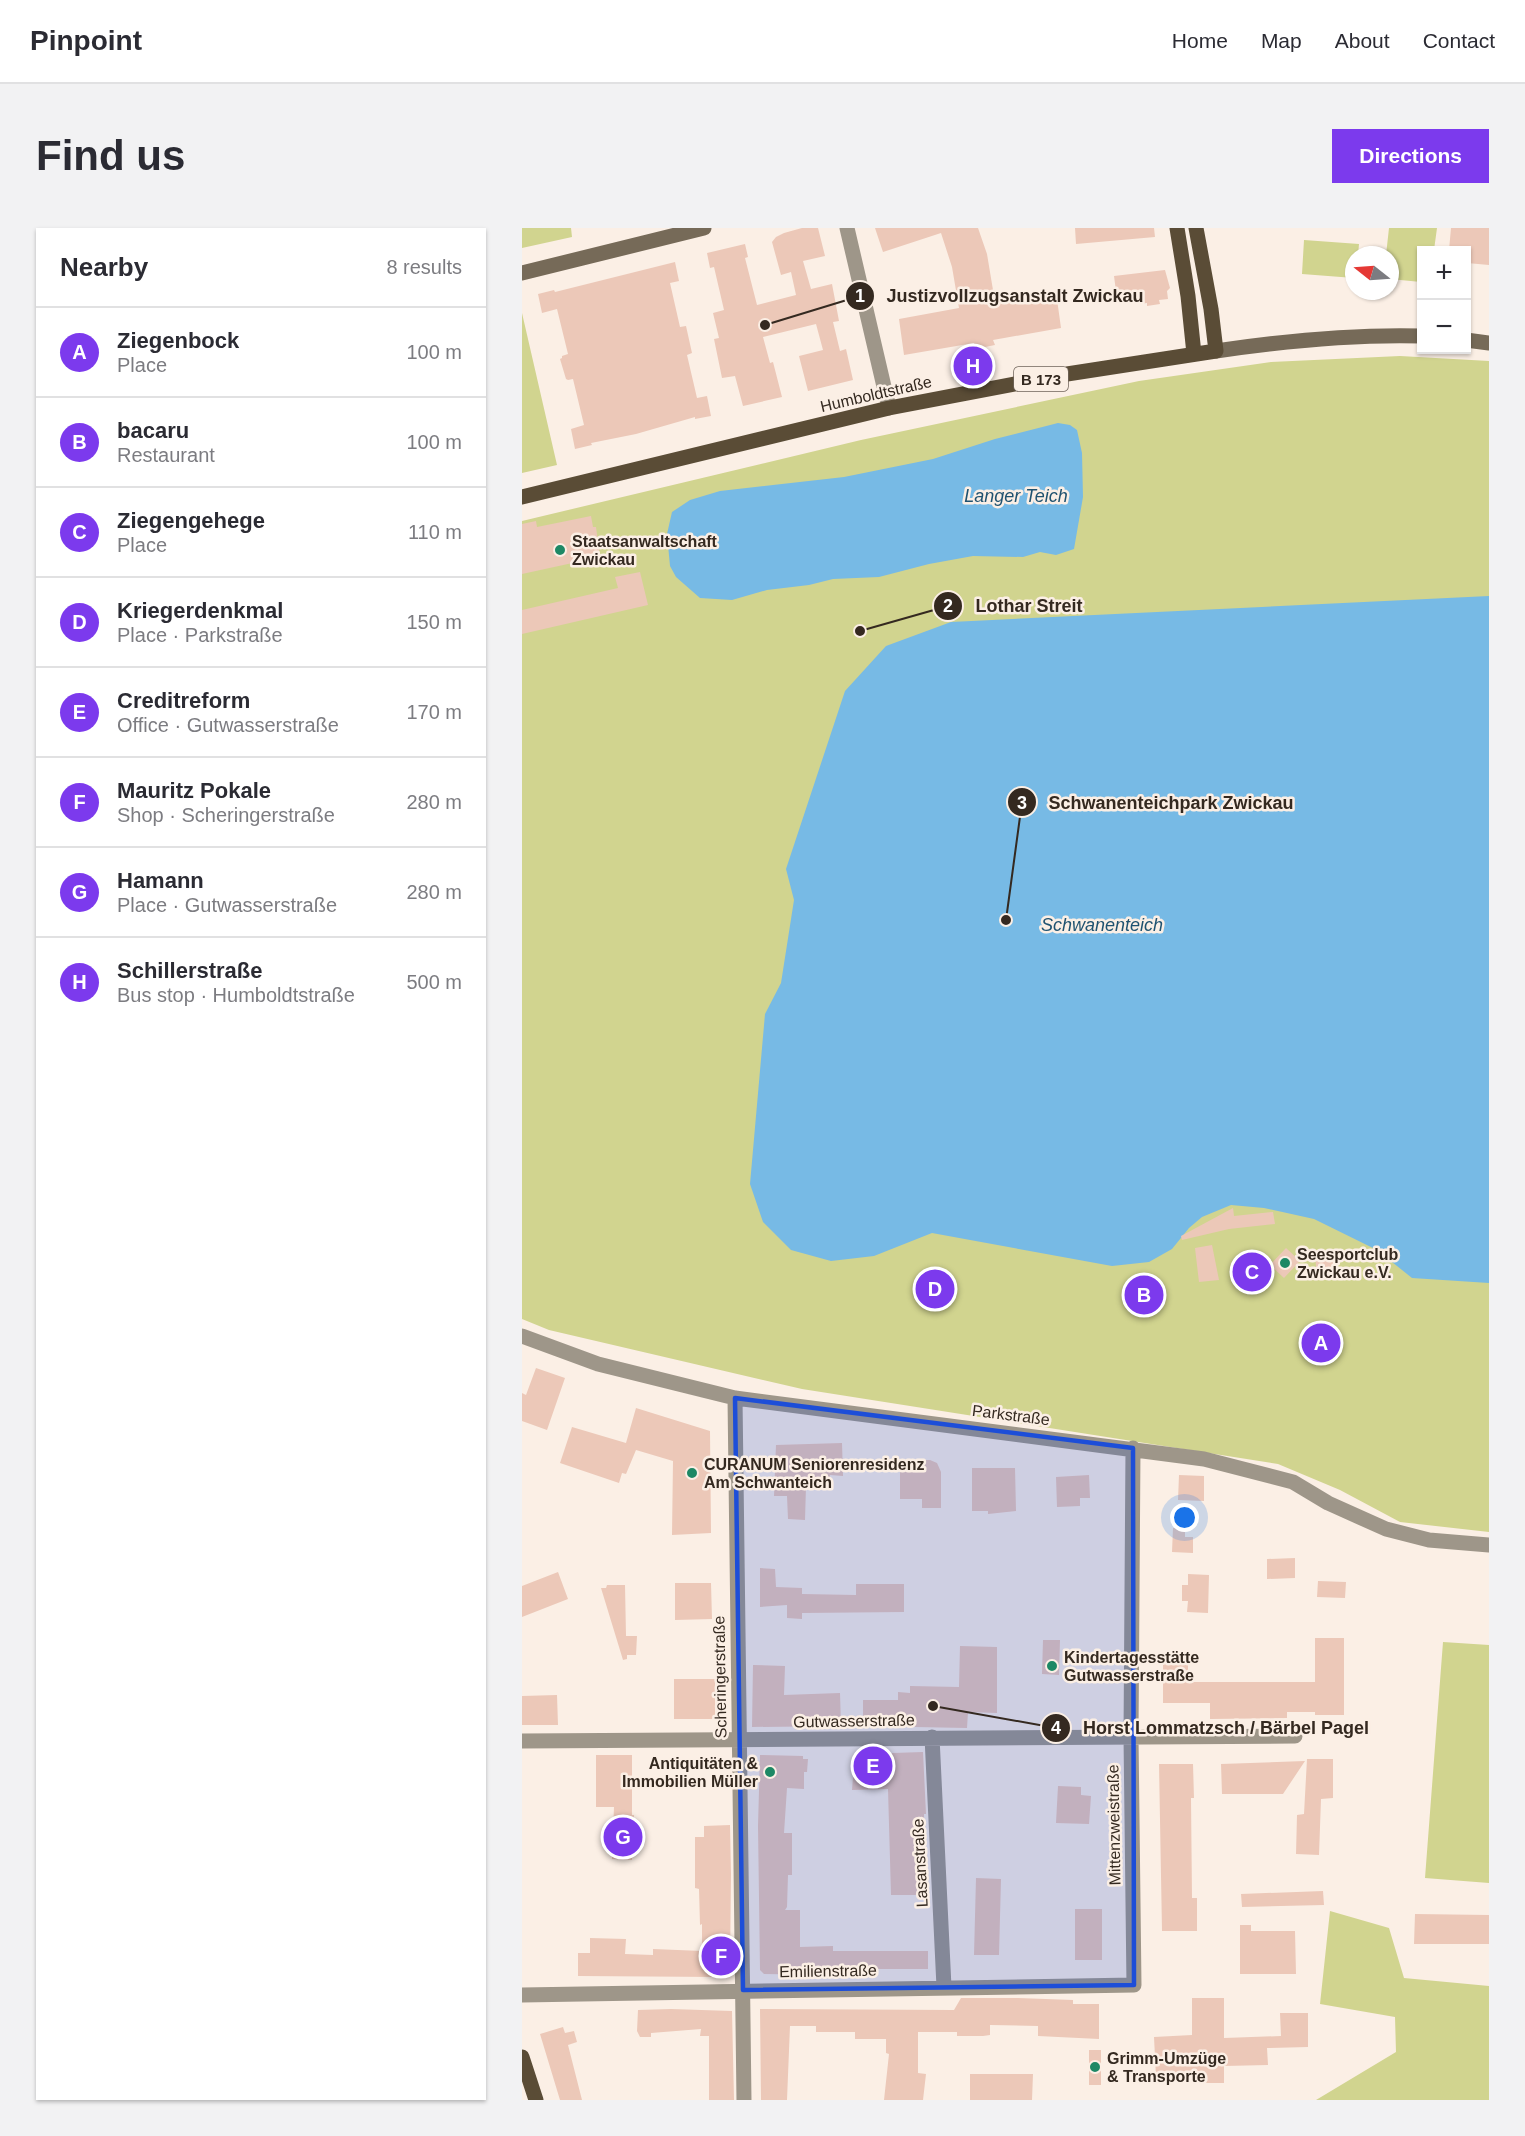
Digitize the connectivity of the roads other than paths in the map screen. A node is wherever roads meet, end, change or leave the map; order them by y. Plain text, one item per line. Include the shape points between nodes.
1 (704, 228) edge
2 (848, 228) edge
3 (1177, 228) edge
4 (1196, 228) edge
5 (522, 273) edge
6 (1417, 336) edge
7 (1471, 341) edge
8 (1489, 343) edge
9 (1216, 351) junction
10 (1194, 354) junction
11 (888, 408) junction
12 (522, 497) edge
13 (522, 1336) edge
14 (735, 1398) junction
15 (1133, 1448) junction
16 (1489, 1545) edge
17 (1131, 1736) junction
18 (1295, 1736) dead end
19 (932, 1737) junction
20 (522, 1741) edge
21 (740, 1741) junction
22 (1134, 1985) joint
23 (944, 1987) junction
24 (743, 1990) junction
25 (522, 1995) edge
26 (522, 2057) edge
27 (536, 2100) edge
28 (744, 2100) edge

1 - 5 main road
2 - 11 street
3 - 10 main road
4 - 9 main road
6 - 9 main road, Humboldtstraße via 1359,336
7 - 8 main road
9 - 10 main road, Humboldtstraße / B 173
10 - 11 main road, Humboldtstraße / B 173
11 - 12 main road, Humboldtstraße / B 173
13 - 14 street, Parkstraße via 598,1364
14 - 15 street, Parkstraße
14 - 21 street, Scheringerstraße
15 - 16 street, Parkstraße via 1204,1459 1293,1482 1386,1529 1429,1540
15 - 17 street, Mittenzweistraße
17 - 18 street, Gutwasserstraße
17 - 19 street, Gutwasserstraße
17 - 22 street, Mittenzweistraße
19 - 21 street, Gutwasserstraße
19 - 23 street, Lasanstraße
20 - 21 street, Gutwasserstraße
21 - 24 street, Scheringerstraße
22 - 23 street, Emilienstraße
23 - 24 street, Emilienstraße
24 - 25 street, Emilienstraße
24 - 28 street, Scheringerstraße
26 - 27 main road

